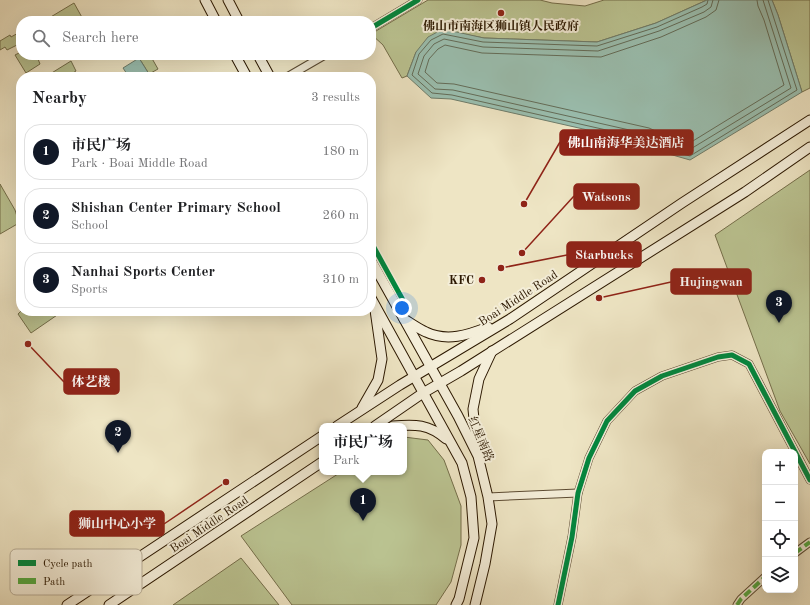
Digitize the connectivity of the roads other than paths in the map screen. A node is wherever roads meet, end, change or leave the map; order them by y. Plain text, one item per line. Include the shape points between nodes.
1 (205, 0) edge
2 (228, 0) edge
3 (418, 0) edge
4 (213, 16) edge
5 (236, 16) edge
6 (376, 25) edge
7 (238, 60) edge
8 (261, 60) edge
9 (316, 60) edge
10 (244, 72) edge
11 (267, 72) edge
12 (295, 72) edge
13 (810, 120) edge
14 (810, 147) edge
15 (376, 269) edge
16 (376, 306) edge
17 (375, 316) edge
18 (403, 318) junction
19 (510, 319) junction
20 (492, 351) junction
21 (430, 367) junction
22 (414, 376) junction
23 (440, 383) junction
24 (423, 393) junction
25 (361, 410) junction
26 (342, 423) edge
27 (378, 423) edge
28 (407, 425) edge
29 (319, 438) edge
30 (452, 444) junction
31 (478, 456) junction
32 (319, 464) edge
33 (810, 480) edge
34 (578, 493) junction
35 (488, 496) junction
36 (810, 542) edge
37 (798, 551) edge
38 (142, 555) edge
39 (762, 580) edge
40 (142, 583) edge
41 (82, 595) edge
42 (124, 595) edge
43 (67, 605) edge
44 (109, 605) edge
45 (456, 605) edge
46 (476, 605) edge
47 (558, 605) edge
48 (736, 605) edge

1 - 4 main road
2 - 5 main road
3 - 6 street
7 - 10 main road
8 - 11 main road
9 - 12 street
13 - 19 main road, Boai Middle Road
14 - 20 main road via 745,192
15 - 18 main road, 红星南路
16 - 22 main road
17 - 25 main road via 382,359 378,380
18 - 19 main road via 428,333 449,337 467,335
18 - 21 main road, 红星南路
19 - 21 main road, Boai Middle Road
20 - 23 main road
20 - 31 main road via 479,379 473,409
21 - 22 main road, Boai Middle Road
21 - 23 main road, 红星南路
22 - 24 main road
22 - 25 main road, Boai Middle Road
23 - 24 main road
23 - 31 main road, 红星南路
24 - 27 main road
24 - 30 main road
25 - 26 main road, Boai Middle Road
28 - 30 main road via 415,424 438,432
29 - 38 main road, Boai Middle Road
30 - 45 main road via 462,464 470,496 474,538
31 - 35 main road, 红星南路
32 - 40 main road, Boai Middle Road
33 - 34 street via 749,364 732,355 718,357 662,376 634,391 607,421 589,458
34 - 35 street
34 - 47 street
35 - 46 main road, 红星南路 via 492,524
36 - 37 street
39 - 48 street
41 - 43 main road, Boai Middle Road
42 - 44 main road, Boai Middle Road

